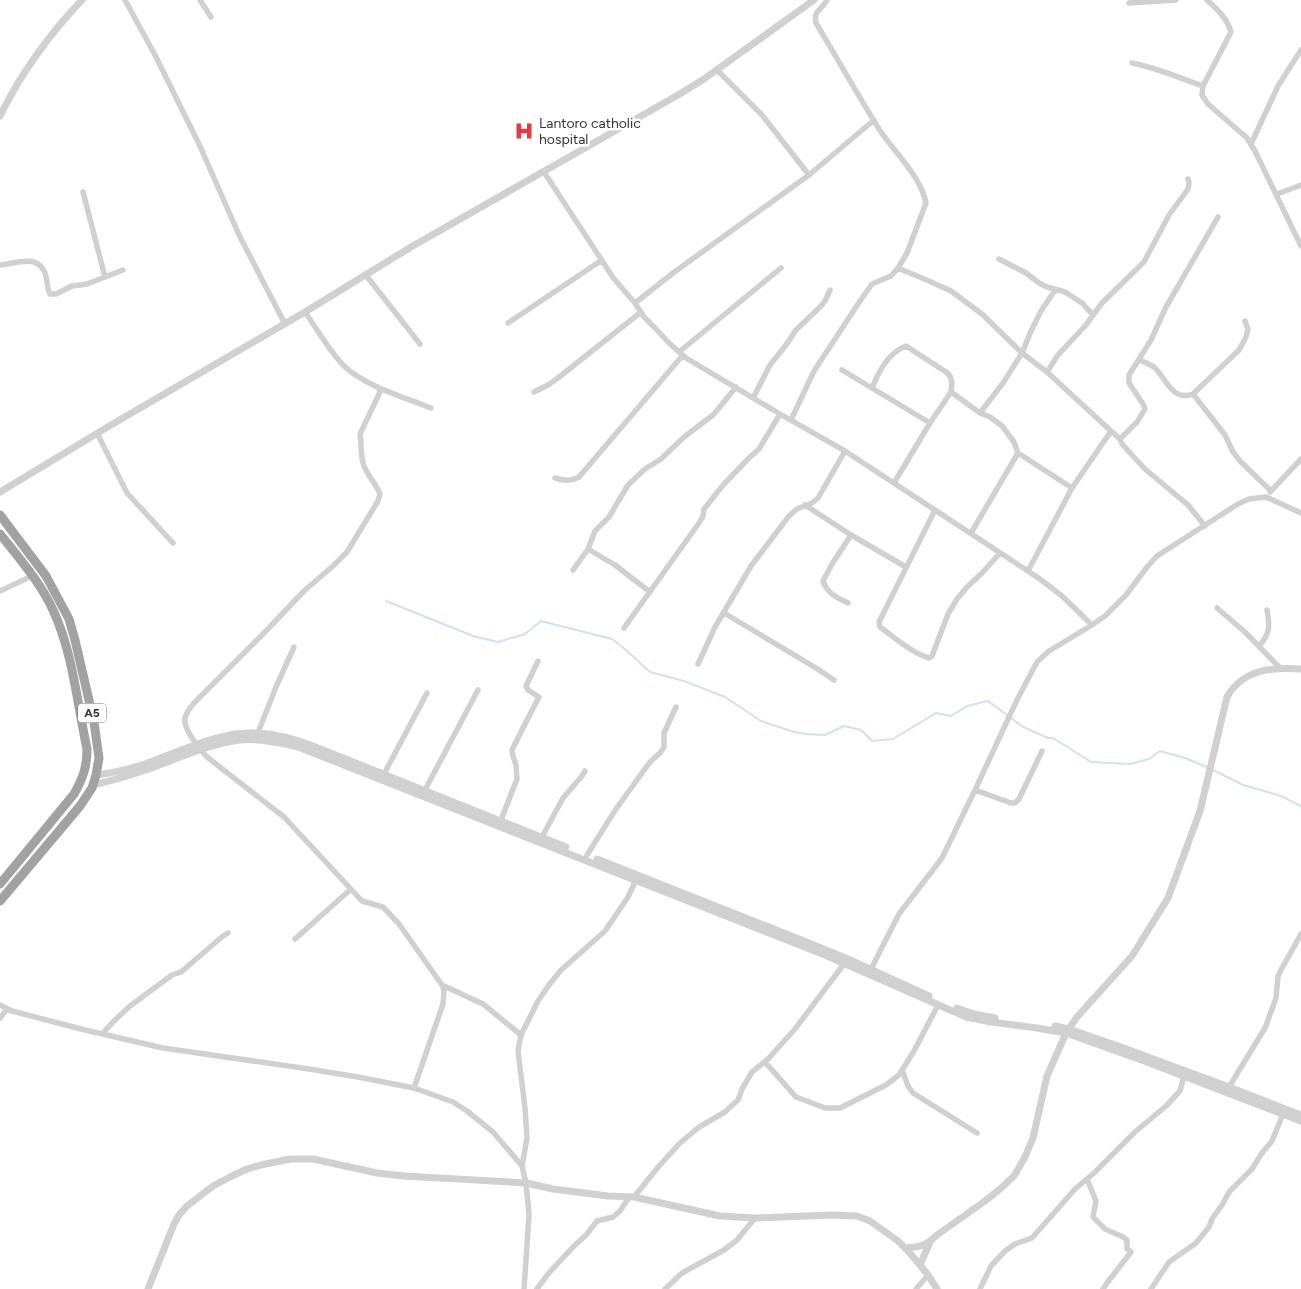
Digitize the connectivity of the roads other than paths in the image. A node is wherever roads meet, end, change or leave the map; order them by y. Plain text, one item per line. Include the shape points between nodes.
1 (82, 0) edge
2 (125, 0) edge
3 (200, 0) edge
4 (814, 0) edge
5 (827, 0) edge
6 (1176, 0) edge
7 (1207, 0) edge
8 (1129, 3) dead end
9 (211, 17) dead end
10 (1301, 50) edge
11 (1132, 63) dead end
12 (717, 70) junction
13 (1203, 86) junction
14 (0, 116) edge
15 (874, 120) junction
16 (1251, 144) junction
17 (544, 172) junction
18 (809, 175) junction
19 (1188, 179) dead end
20 (1301, 185) edge
21 (83, 192) dead end
22 (1277, 194) junction
23 (1218, 217) dead end
24 (1298, 233) edge
25 (1301, 246) edge
26 (999, 259) dead end
27 (602, 260) junction
28 (0, 265) edge
29 (781, 268) dead end
30 (898, 268) junction
31 (123, 270) dead end
32 (365, 274) junction
33 (105, 277) junction
34 (830, 290) dead end
35 (1055, 290) junction
36 (635, 303) junction
37 (305, 312) junction
38 (641, 312) junction
39 (1093, 315) junction
40 (1244, 321) dead end
41 (508, 322) dead end
42 (285, 324) junction
43 (420, 344) dead end
44 (681, 353) junction
45 (1022, 353) junction
46 (1140, 360) junction
47 (842, 370) dead end
48 (1047, 372) junction
49 (378, 387) junction
50 (736, 387) junction
51 (872, 388) junction
52 (534, 392) dead end
53 (951, 392) junction
54 (1193, 394) junction
55 (753, 398) junction
56 (431, 408) dead end
57 (980, 413) junction
58 (780, 414) junction
59 (791, 420) junction
60 (930, 422) junction
61 (1111, 430) junction
62 (97, 433) junction
63 (1120, 439) junction
64 (846, 451) junction
65 (1018, 453) junction
66 (1301, 459) edge
67 (556, 478) dead end
68 (894, 483) junction
69 (1072, 488) junction
70 (1271, 491) junction
71 (0, 492) edge
72 (1266, 497) junction
73 (804, 505) junction
74 (935, 510) junction
75 (1301, 513) edge
76 (0, 515) edge
77 (1206, 526) junction
78 (971, 533) junction
79 (0, 534) edge
80 (852, 536) junction
81 (173, 543) dead end
82 (588, 549) junction
83 (1000, 553) junction
84 (906, 567) junction
85 (574, 570) dead end
86 (1028, 571) junction
87 (32, 576) junction
88 (0, 592) edge
89 (650, 592) junction
90 (848, 603) dead end
91 (1217, 608) dead end
92 (1267, 610) dead end
93 (724, 613) junction
94 (1092, 625) junction
95 (624, 628) dead end
96 (1259, 646) junction
97 (294, 647) dead end
98 (538, 661) dead end
99 (698, 664) dead end
100 (1281, 669) junction
101 (1301, 669) edge
102 (834, 680) dead end
103 (478, 690) dead end
104 (427, 693) dead end
105 (676, 707) dead end
106 (257, 736) junction
107 (198, 747) junction
108 (1042, 751) dead end
109 (585, 771) dead end
110 (384, 774) junction
111 (96, 775) junction
112 (93, 785) junction
113 (425, 790) junction
114 (975, 790) junction
115 (501, 820) junction
116 (542, 837) junction
117 (24, 855) junction
118 (587, 855) junction
119 (33, 862) junction
120 (636, 880) junction
121 (0, 884) edge
122 (351, 889) junction
123 (0, 901) edge
124 (228, 933) dead end
125 (1301, 934) edge
126 (295, 939) dead end
127 (844, 964) junction
128 (870, 972) junction
129 (442, 984) junction
130 (0, 1005) edge
131 (938, 1005) junction
132 (8, 1009) junction
133 (0, 1018) edge
134 (1067, 1031) junction
135 (102, 1034) junction
136 (521, 1035) junction
137 (765, 1062) junction
138 (902, 1070) junction
139 (1184, 1076) junction
140 (1229, 1087) junction
141 (414, 1088) junction
142 (1283, 1114) junction
143 (1301, 1116) edge
144 (1301, 1121) edge
145 (977, 1133) dead end
146 (522, 1166) junction
147 (1087, 1178) junction
148 (526, 1183) junction
149 (631, 1197) junction
150 (755, 1218) junction
151 (930, 1242) junction
152 (905, 1248) junction
153 (920, 1265) junction
154 (928, 1275) junction
155 (148, 1289) edge
156 (524, 1289) edge
157 (537, 1289) edge
158 (665, 1289) edge
159 (916, 1289) edge
160 (937, 1289) edge
161 (980, 1289) edge
162 (1103, 1289) edge
163 (1152, 1289) edge

1 - 14 street via 41,49
2 - 42 street via 199,144 240,237
3 - 9 street
4 - 12 street
5 - 15 street via 817,12 816,23
6 - 8 street
7 - 13 street via 1218,10 1231,32
10 - 16 street via 1278,86
11 - 13 street
12 - 17 street
12 - 18 street via 762,115
13 - 16 street via 1204,100
15 - 18 street
15 - 30 street via 915,179 926,203
16 - 22 street
17 - 27 street
17 - 32 street
18 - 36 street
19 - 39 street via 1188,189 1169,215 1144,262
20 - 22 street
21 - 33 street
22 - 24 street
23 - 46 street via 1166,307
24 - 25 street
26 - 35 street
27 - 36 street
27 - 41 street
28 - 33 street via 24,261 40,266 44,269 50,294
29 - 44 street
30 - 45 street via 951,291 982,314
30 - 59 street via 891,276 872,284 814,371
31 - 33 street
32 - 37 street
32 - 43 street
34 - 55 street via 825,301 796,330 770,366
35 - 39 street via 1065,292 1082,303
35 - 45 street via 1041,311
36 - 38 street
37 - 42 street
37 - 49 street via 343,365
38 - 44 street
38 - 52 street via 558,378
39 - 48 street via 1058,354
40 - 54 street via 1248,329 1239,350
42 - 62 street
44 - 50 street via 697,366
44 - 67 street via 579,477 565,481
45 - 48 street
45 - 57 street
46 - 54 street via 1153,367 1180,395
46 - 63 street via 1129,375 1129,384 1145,409 1138,422
47 - 51 street
48 - 61 street
49 - 56 street
49 - 107 street via 380,392 360,434 362,461 380,494 378,501 347,552 189,708 185,726
50 - 55 street
50 - 82 street via 713,415 632,481 596,531
51 - 53 street via 884,363 906,346 950,376
51 - 60 street
53 - 57 street
53 - 60 street
54 - 70 street via 1225,435 1233,452
55 - 58 street
57 - 65 street via 1002,426
58 - 59 street
58 - 89 street via 759,449 704,509 700,523
59 - 64 street
60 - 68 street
61 - 63 street
61 - 69 street
62 - 71 street
62 - 81 street via 127,492
63 - 77 street via 1145,469 1188,505
64 - 68 street
64 - 73 street via 818,498
65 - 69 street
65 - 78 street
66 - 70 street
68 - 74 street
69 - 86 street
70 - 72 street
72 - 75 street
72 - 77 street via 1238,504
73 - 80 street
73 - 93 street via 789,516 751,566
74 - 78 street
74 - 84 street
76 - 111 highway, A5 via 46,576 69,619 94,722 99,758
77 - 94 street via 1157,556 1126,595
78 - 83 street
79 - 87 highway, A5
80 - 84 street
80 - 90 street via 824,581 830,593
82 - 85 street
82 - 89 street via 615,564
83 - 84 street via 957,599 929,658 880,627 882,616
83 - 86 street
86 - 94 street via 1062,596
87 - 88 street
87 - 117 highway, A5 via 53,610 64,638 87,759 74,794
89 - 95 street
91 - 96 street
92 - 96 street via 1269,628
93 - 99 street
93 - 102 street
94 - 114 street via 1042,656 1016,700
96 - 100 street
97 - 106 street
98 - 115 street via 526,686 539,697 512,750 517,779
100 - 101 street
100 - 134 street via 1262,670 1244,678 1231,689 1200,811 1168,898 1132,956
103 - 113 street
104 - 110 street
105 - 118 street via 664,733 664,747 660,754 650,762 621,802
106 - 107 street via 238,734 220,737
106 - 110 street via 298,740
106 - 120 street via 312,752
107 - 111 street via 113,773
107 - 112 street via 142,772
107 - 122 street via 289,821
108 - 114 street via 1015,803
109 - 116 street via 563,798
110 - 113 street
111 - 112 highway, A5
112 - 119 highway, A5 via 80,806
113 - 115 street
114 - 128 street via 942,858 899,914
115 - 116 street
116 - 118 street
117 - 119 highway
117 - 121 highway, A5
118 - 128 street via 804,941
119 - 123 highway, A5
120 - 127 street
120 - 136 street via 604,932 549,985
122 - 126 street
122 - 129 street via 362,901 383,907
124 - 135 street via 181,972 130,1006
125 - 140 street via 1278,976 1276,998 1265,1028
127 - 128 street
127 - 137 street via 795,1029
128 - 131 street
128 - 134 street via 968,1012
129 - 136 street via 483,1004
129 - 141 street via 443,1004
130 - 132 street
131 - 134 street via 976,1020
131 - 138 street
132 - 133 street
132 - 135 street
134 - 139 street
134 - 140 street
134 - 151 street via 1047,1076 1033,1138 1014,1176
135 - 141 street via 163,1048
136 - 146 street via 518,1051 528,1138
137 - 138 street via 796,1097 825,1108 840,1108 886,1085
137 - 149 street via 749,1076 738,1100 684,1138
138 - 145 street via 913,1093
139 - 142 street
139 - 147 street via 1180,1091 1166,1106
140 - 143 street
141 - 146 street via 453,1102 466,1111 492,1132
142 - 144 street
142 - 163 street via 1272,1141 1230,1192 1209,1227 1196,1243 1169,1262
146 - 148 street
147 - 161 street via 1032,1238 1005,1251 991,1266
147 - 162 street via 1096,1201 1093,1217 1105,1229 1127,1240 1127,1249 1131,1252
148 - 149 street
148 - 155 street via 377,1173 305,1158 261,1165 213,1186 187,1206 174,1224
148 - 156 street via 528,1215
149 - 150 street via 720,1216
149 - 157 street via 613,1217 597,1221
150 - 152 street via 856,1216 870,1221
150 - 158 street via 737,1240 682,1273
151 - 152 street
151 - 153 street
152 - 153 street
153 - 154 street
154 - 159 street
154 - 160 street

